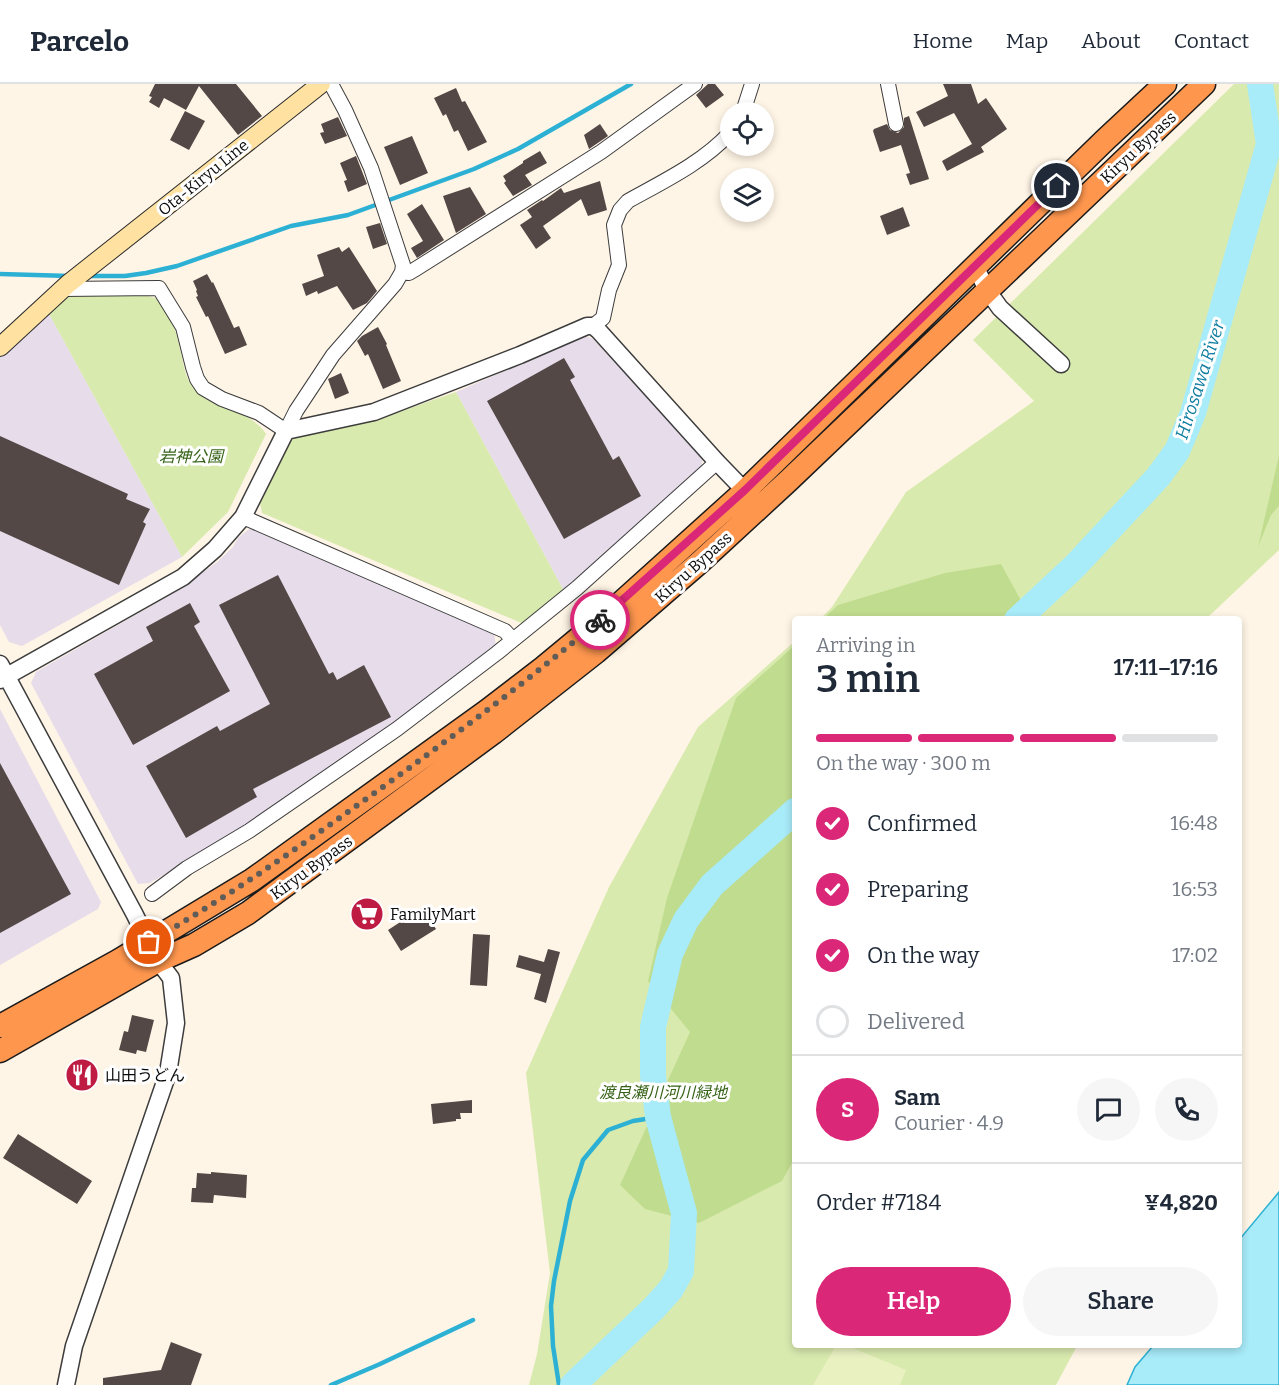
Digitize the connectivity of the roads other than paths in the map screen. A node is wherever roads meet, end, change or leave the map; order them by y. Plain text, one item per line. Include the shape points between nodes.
1 (321, 84) edge
2 (331, 84) edge
3 (695, 84) edge
4 (752, 84) edge
5 (888, 84) edge
6 (1165, 84) edge
7 (1204, 84) edge
8 (746, 102) edge
9 (896, 124) dead end
10 (720, 142) edge
11 (975, 266) junction
12 (402, 272) junction
13 (65, 286) junction
14 (987, 290) junction
15 (593, 326) junction
16 (0, 347) edge
17 (1061, 364) dead end
18 (286, 431) junction
19 (717, 462) junction
20 (745, 490) junction
21 (243, 517) junction
22 (513, 640) junction
23 (2, 674) edge
24 (152, 894) dead end
25 (153, 951) junction
26 (0, 1026) edge
27 (0, 1051) edge
28 (66, 1385) edge

1 - 13 main road, Ota-Kiryu Line
2 - 12 street via 383,201 402,259
3 - 12 street via 601,152 414,270
4 - 8 street
5 - 9 street
6 - 11 highway, Kiryu Bypass
7 - 14 highway, Kiryu Bypass
10 - 15 street via 700,160 628,201 620,210 614,225 620,265 603,318
11 - 14 street
11 - 20 highway, Kiryu Bypass
12 - 18 street via 333,355
13 - 16 main road
13 - 18 street via 159,288 183,327 203,388 260,413
14 - 17 street via 1000,308
14 - 25 highway, Kiryu Bypass via 700,562 493,734 248,913 194,945
15 - 18 street via 374,412
15 - 19 street
18 - 21 street
19 - 20 street
19 - 22 street
20 - 25 highway, Kiryu Bypass via 613,610 488,711
21 - 22 street via 505,631
21 - 23 street via 183,578
22 - 24 street via 397,729
23 - 25 street
25 - 26 highway, Kiryu Bypass via 118,961
25 - 27 highway, Kiryu Bypass
25 - 28 street via 171,978 176,1023 172,1053 148,1135 74,1346

